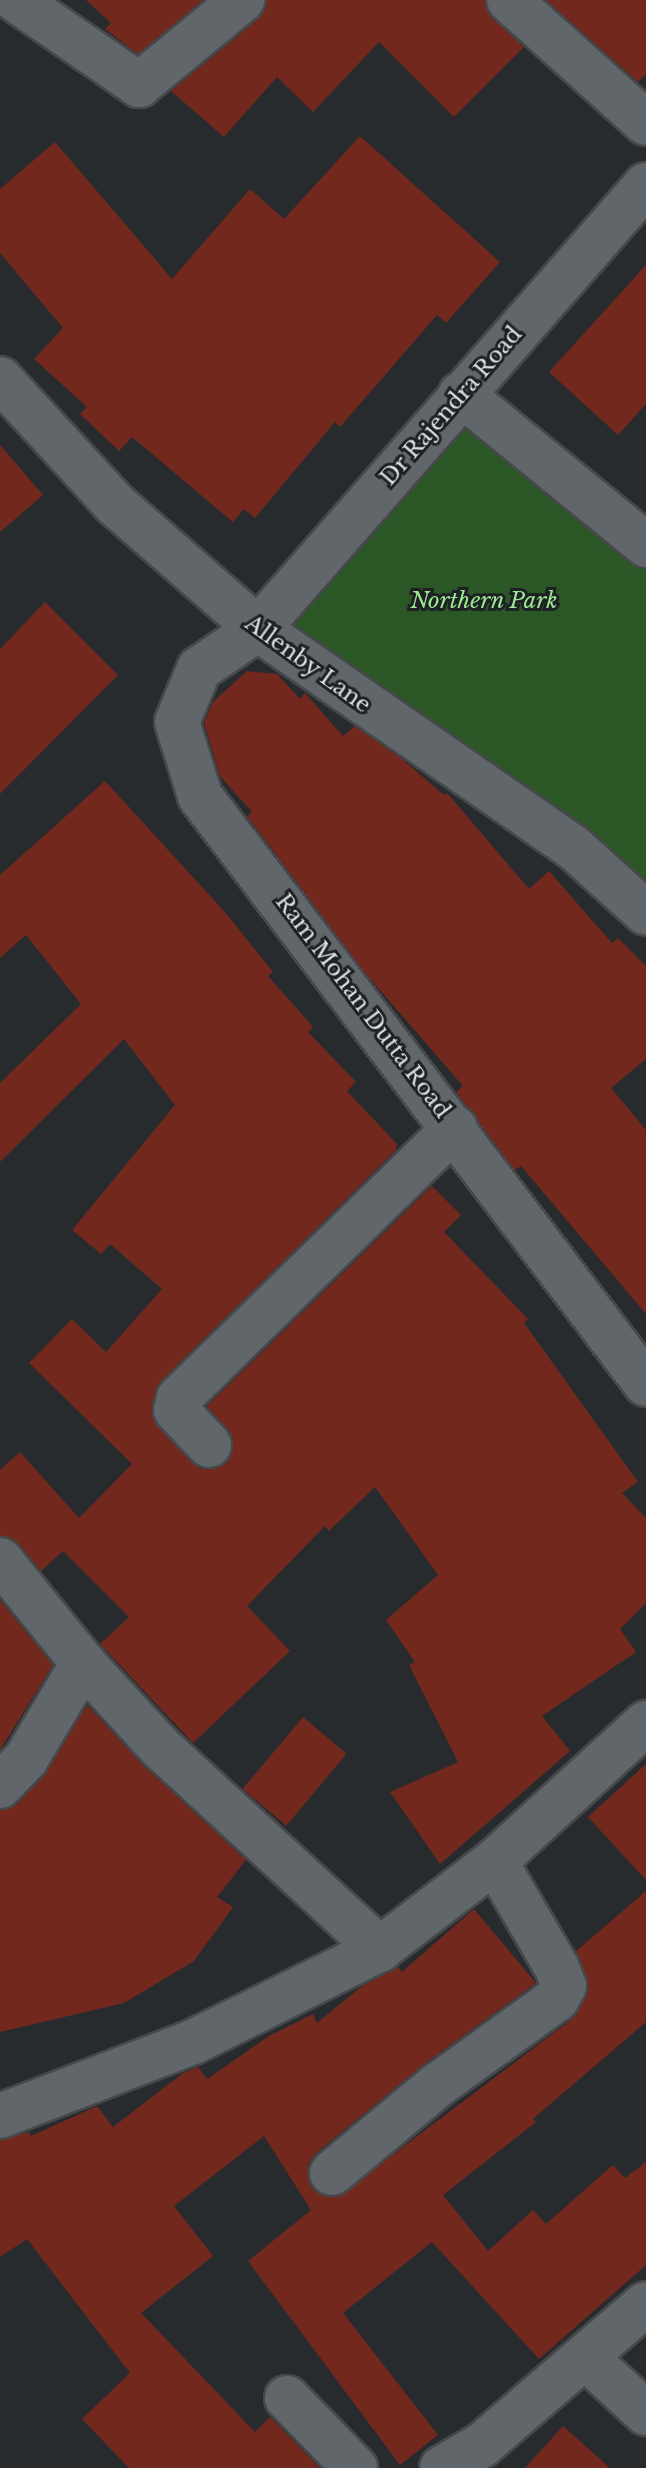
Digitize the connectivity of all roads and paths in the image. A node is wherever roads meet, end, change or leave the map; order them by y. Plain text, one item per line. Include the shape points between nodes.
1 (16, 0) edge
2 (242, 0) edge
3 (509, 0) edge
4 (646, 123) edge
5 (646, 185) edge
6 (0, 379) edge
7 (461, 394) junction
8 (646, 545) edge
9 (258, 629) junction
10 (646, 913) edge
11 (455, 1128) junction
12 (646, 1384) edge
13 (209, 1445) dead end
14 (0, 1560) edge
15 (83, 1663) junction
16 (646, 1723) edge
17 (0, 1786) edge
18 (495, 1861) junction
19 (380, 1949) junction
20 (0, 2116) edge
21 (332, 2173) dead end
22 (646, 2304) edge
23 (585, 2357) junction
24 (287, 2398) dead end
25 (646, 2413) edge
26 (355, 2468) edge
27 (442, 2468) edge

1 - 2 street via 139,85
3 - 4 street
5 - 7 street, Dr Rajendra Road
6 - 9 street, Allenby Lane via 116,505
7 - 8 street
7 - 9 street, Dr Rajendra Road
9 - 10 street, Allenby Lane via 573,847
9 - 11 street, Ram Mohan Dutta Road via 199,669 177,722 200,796
11 - 12 street, Ram Mohan Dutta Road
11 - 13 street via 179,1398 176,1410
14 - 15 street
15 - 17 street via 26,1759
15 - 19 street via 160,1747
16 - 18 street
18 - 19 street
18 - 21 street via 564,1986 557,1999 439,2084
19 - 20 street via 193,2042
22 - 23 street
23 - 25 street
23 - 27 street via 482,2445
24 - 26 street

